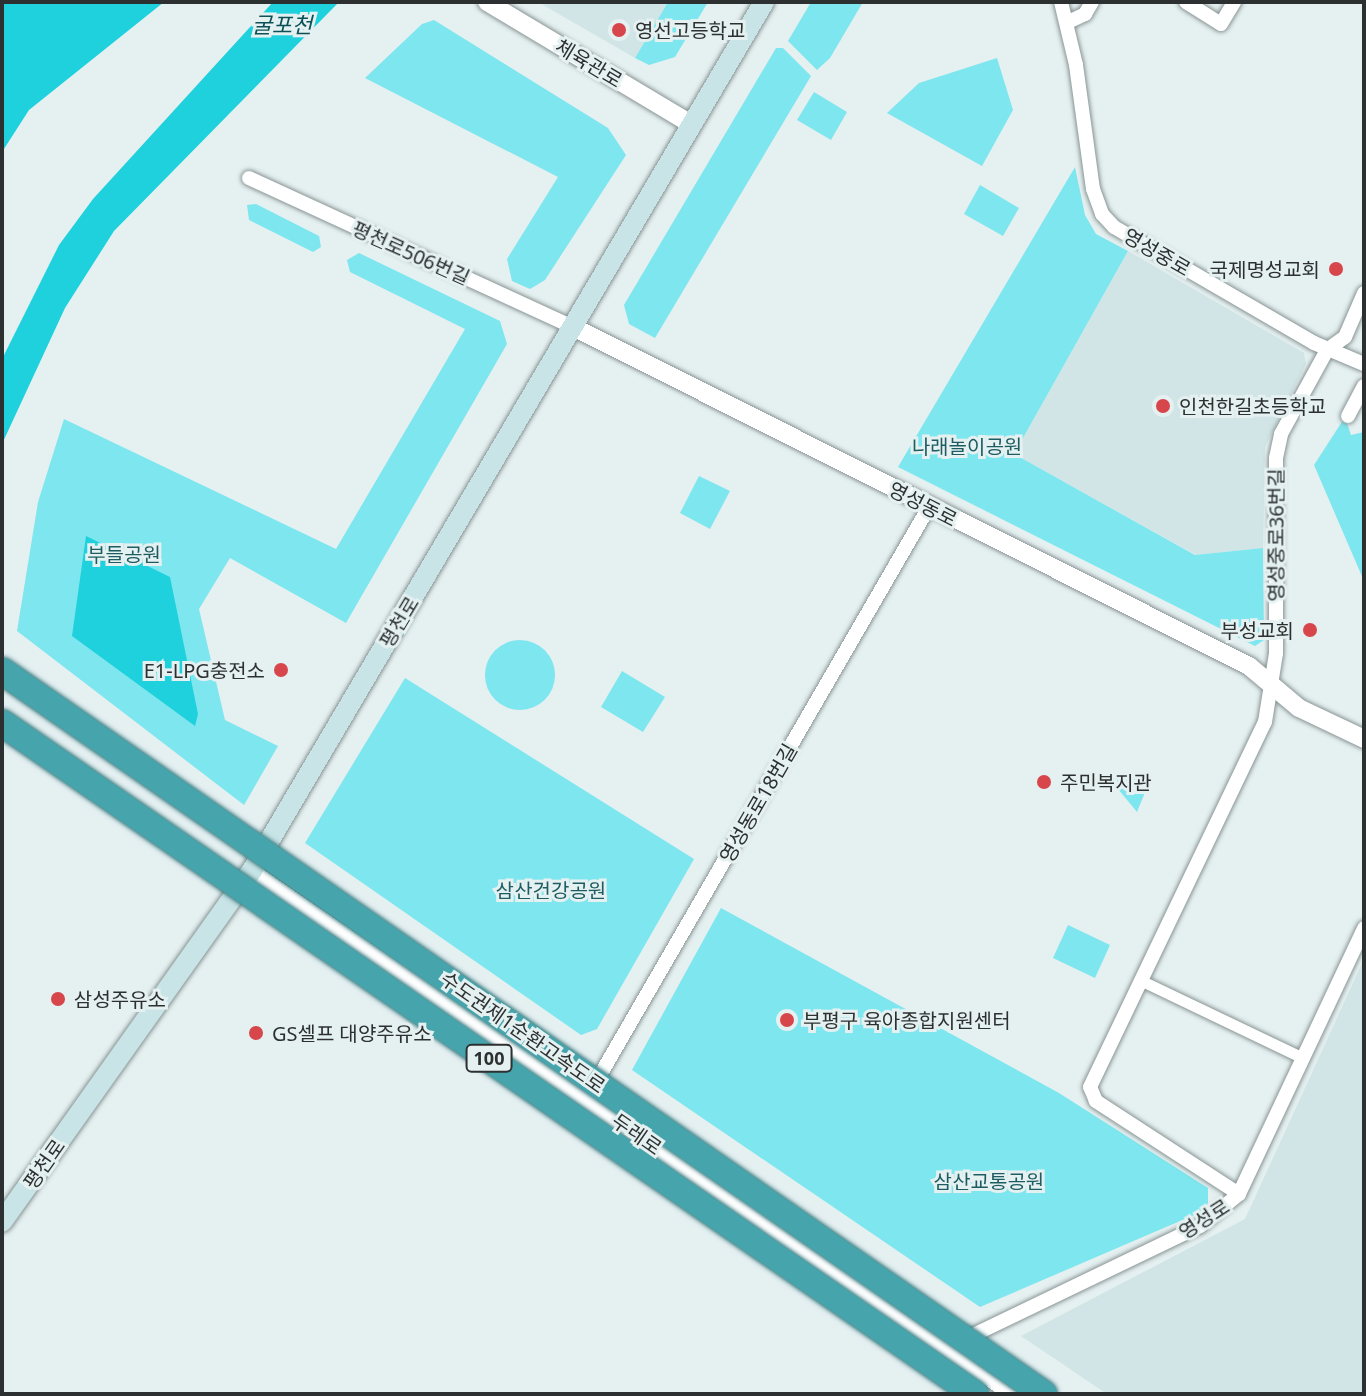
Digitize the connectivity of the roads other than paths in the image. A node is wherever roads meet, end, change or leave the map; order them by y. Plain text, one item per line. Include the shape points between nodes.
1 (487, 2) edge
2 (764, 2) edge
3 (1061, 2) edge
4 (1092, 2) edge
5 (1186, 2) edge
6 (1234, 2) edge
7 (1068, 22) junction
8 (691, 124) junction
9 (249, 178) dead end
10 (1364, 293) edge
11 (573, 327) junction
12 (1327, 350) junction
13 (1364, 364) edge
14 (1364, 386) edge
15 (1348, 416) dead end
16 (929, 507) junction
17 (2, 671) edge
18 (1271, 685) junction
19 (2, 723) edge
20 (1364, 739) edge
21 (251, 872) junction
22 (1364, 928) edge
23 (1140, 980) junction
24 (1303, 1058) junction
25 (586, 1099) junction
26 (1239, 1194) junction
27 (2, 1222) edge
28 (946, 1348) junction
29 (975, 1394) edge
30 (1014, 1394) edge
31 (1044, 1394) edge

1 - 8 street, 체육관로
2 - 8 main road, 평천로
3 - 7 street, 영성중로
4 - 7 street via 1085,14
5 - 6 street via 1221,24
7 - 12 street, 영성중로 via 1093,189 1102,214 1114,227
8 - 11 main road, 평천로
9 - 11 street, 평천로506번길
10 - 12 street, 영성중로36번길 via 1345,337
11 - 16 street, 영성동로
11 - 21 main road, 평천로
12 - 13 street, 영성중로
12 - 18 street, 영성중로36번길 via 1281,434 1276,458 1276,653
14 - 15 street
16 - 18 street, 영성동로 via 1249,666
16 - 25 street, 영성동로18번길
17 - 31 highway, 수도권제1순환고속도로 / 100, bridge
18 - 20 street, 영성동로 via 1299,708
18 - 23 street via 1265,722
19 - 29 highway, 수도권제1순환고속도로 / 100, bridge
21 - 25 street, 두레로
21 - 27 main road, 평천로
22 - 24 street, 영성로
23 - 24 street
23 - 26 street via 1093,1076 1090,1087 1096,1101
24 - 26 street, 영성로
25 - 28 street, 두레로
26 - 28 street, 영성로 via 1200,1226
28 - 30 street, 두레로

